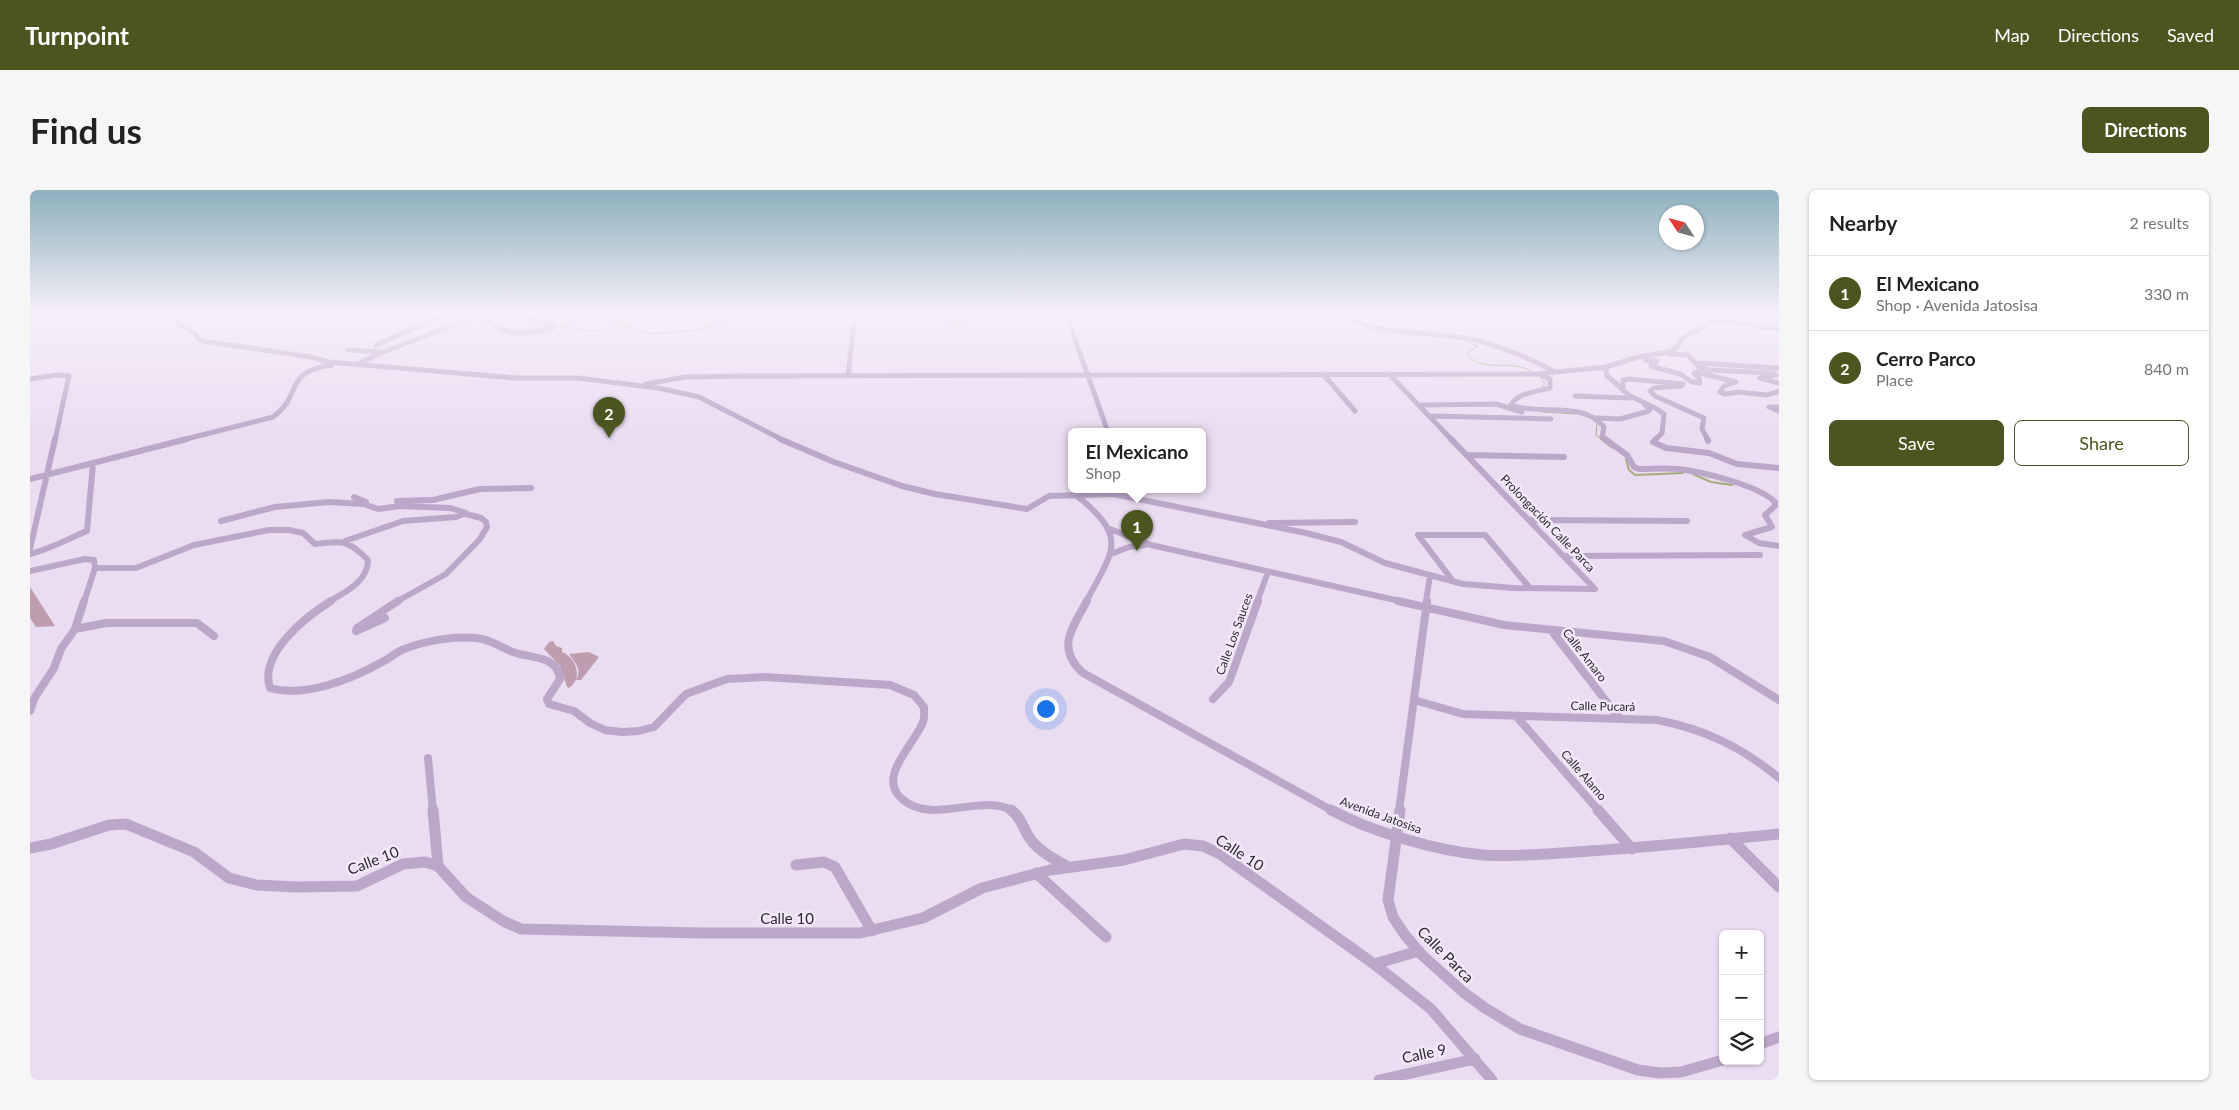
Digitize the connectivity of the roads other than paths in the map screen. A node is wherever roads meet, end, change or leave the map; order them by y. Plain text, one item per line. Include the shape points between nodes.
1 (298, 356) edge
2 (374, 356) edge
3 (850, 356) edge
4 (1081, 356) edge
5 (1521, 356) edge
6 (1645, 356) edge
7 (1689, 356) edge
8 (1697, 363) junction
9 (354, 364) junction
10 (1614, 365) junction
11 (1601, 368) junction
12 (1779, 368) edge
13 (1555, 372) junction
14 (1771, 372) junction
15 (1779, 373) edge
16 (1088, 374) junction
17 (1323, 374) junction
18 (1389, 374) junction
19 (1540, 374) junction
20 (848, 376) junction
21 (30, 379) edge
22 (1779, 383) edge
23 (639, 385) junction
24 (1619, 386) junction
25 (1779, 391) edge
26 (1575, 396) dead end
27 (1629, 398) junction
28 (1643, 403) junction
29 (1421, 405) junction
30 (1355, 411) dead end
31 (1547, 413) dead end
32 (1432, 416) junction
33 (1596, 418) junction
34 (1551, 419) dead end
35 (1107, 428) edge
36 (1708, 441) dead end
37 (1467, 455) junction
38 (1564, 457) dead end
39 (94, 463) junction
40 (1779, 468) edge
41 (46, 475) junction
42 (30, 479) edge
43 (531, 488) dead end
44 (1129, 493) edge
45 (1076, 495) junction
46 (354, 497) dead end
47 (372, 507) junction
48 (466, 514) junction
49 (1530, 520) junction
50 (221, 521) dead end
51 (1687, 521) dead end
52 (1355, 522) dead end
53 (1256, 523) junction
54 (1110, 529) junction
55 (345, 542) junction
56 (1151, 545) junction
57 (1779, 546) edge
58 (30, 549) edge
59 (30, 554) edge
60 (1111, 554) junction
61 (1760, 555) dead end
62 (1564, 556) junction
63 (95, 568) junction
64 (30, 571) edge
65 (1268, 572) junction
66 (1430, 575) junction
67 (1453, 581) junction
68 (1530, 588) junction
69 (1425, 607) junction
70 (385, 618) dead end
71 (75, 629) junction
72 (1551, 630) junction
73 (214, 636) dead end
74 (1213, 699) dead end
75 (1414, 700) junction
76 (1779, 700) edge
77 (30, 711) edge
78 (1517, 717) junction
79 (1620, 719) junction
80 (428, 758) dead end
81 (1779, 778) edge
82 (1779, 834) edge
83 (1396, 836) junction
84 (1730, 838) junction
85 (30, 848) edge
86 (1632, 849) junction
87 (796, 865) dead end
88 (438, 866) junction
89 (1068, 867) junction
90 (1036, 873) junction
91 (1779, 887) edge
92 (872, 931) junction
93 (1106, 936) dead end
94 (1419, 951) junction
95 (1374, 964) junction
96 (1779, 1037) edge
97 (1764, 1043) edge
98 (1475, 1059) junction
99 (1719, 1062) edge
100 (1379, 1080) edge
101 (1492, 1080) edge

1 - 9 street
2 - 9 street
3 - 20 street
4 - 16 street
5 - 13 street
6 - 10 street
7 - 8 street
8 - 12 street
8 - 14 street via 1703,368 1723,372
9 - 23 street
9 - 39 street via 321,366 302,373 284,409 273,417
10 - 11 street
10 - 25 street via 1653,359 1658,362 1651,364 1653,367 1680,374 1694,382 1700,382 1696,372 1736,382 1724,386 1720,392 1724,394 1766,395
11 - 13 street
11 - 24 street
13 - 19 street
14 - 15 street
14 - 22 street via 1776,375 1761,379
16 - 17 street
16 - 20 street
16 - 35 street
17 - 18 street
17 - 30 street
18 - 19 street
18 - 29 street, Prolongación Calle Parca
19 - 33 street via 1550,379 1550,388 1527,394 1513,401 1511,406 1572,411
20 - 23 street via 685,377
21 - 41 street via 69,376
23 - 45 street via 699,397 773,436 902,486 1024,509 1033,508 1049,496
24 - 27 street
24 - 36 street via 1629,378 1684,384 1650,391 1704,418 1702,429
26 - 27 street
27 - 28 street
28 - 33 street via 1649,411 1620,419
28 - 40 street via 1664,414 1662,433 1653,442 1658,446 1709,453 1739,464
29 - 31 street via 1496,404 1512,412
29 - 32 street, Prolongación Calle Parca
32 - 34 street
32 - 37 street, Prolongación Calle Parca
33 - 57 street via 1604,425 1603,439 1628,455 1637,468 1685,470 1742,484 1769,496 1775,504 1765,515 1772,527 1744,535 1759,543
37 - 38 street
37 - 49 street, Prolongación Calle Parca
39 - 41 street
39 - 59 street via 87,530 49,549
41 - 42 street
41 - 58 street
43 - 47 street via 480,489 433,500 395,501
44 - 45 street
44 - 53 street
45 - 54 street
46 - 47 street
47 - 48 street via 450,508
47 - 50 street via 329,502 282,506
48 - 55 street via 428,521 402,521
48 - 70 street via 486,522 487,527 480,539 440,578 411,592 356,631
49 - 51 street
49 - 62 street, Prolongación Calle Parca
52 - 53 street
53 - 66 street, Prolongación Calle Parca via 1341,542 1376,560
54 - 56 street
54 - 60 street, Avenida Jatosisa via 1114,539
55 - 63 street via 315,544 303,533 269,530 194,545 127,570 106,565
55 - 89 street via 357,548 368,560 366,573 301,622 280,646 266,676 270,688 278,692 312,688 380,664 407,648 474,638 492,642 510,652 537,656 550,662 557,668 560,679 547,699 549,704 570,709 591,724 612,732 648,730 686,694 727,679 765,677 890,685 915,694 925,712 922,724 893,778 897,795 913,806 934,810 987,805 1008,807 1019,816 1029,839
56 - 60 street via 1129,547
56 - 65 street
60 - 83 street, Avenida Jatosisa via 1068,636 1066,650 1080,670 1342,816
61 - 62 street
62 - 68 street, Prolongación Calle Parca via 1595,589
63 - 64 street via 94,560 89,558
63 - 71 street
65 - 69 street
65 - 74 street, Calle Los Sauces via 1229,682
66 - 67 street, Prolongación Calle Parca
66 - 69 street, Calle Parca
67 - 68 street, Prolongación Calle Parca via 1478,586
67 - 68 street via 1418,535 1486,535
69 - 72 street via 1504,625
69 - 75 street, Calle Parca
71 - 73 street via 106,623 197,623
71 - 77 street
72 - 76 street via 1656,640 1680,646 1710,657
72 - 79 street, Calle Amaro
75 - 78 street, Calle Pucará via 1463,714
75 - 83 street, Calle Parca
78 - 79 street, Calle Pucará
78 - 86 street, Calle Alamo
79 - 81 street, Calle Pucará via 1685,724 1714,734 1757,758
80 - 88 street
82 - 84 street, Avenida Jatosisa
83 - 86 street, Avenida Jatosisa via 1483,855
83 - 94 street, Calle Parca via 1388,905 1396,922
84 - 86 street, Avenida Jatosisa
84 - 91 street
85 - 88 street, Calle 10 via 109,825 126,824 194,852 229,878 256,886 357,886 402,864 425,862
87 - 92 street via 824,862 835,867
88 - 92 street, Calle 10 via 466,897 521,929 701,933
89 - 90 street, Calle 10
89 - 95 street, Calle 10 via 1124,860 1184,844 1203,846 1220,854
90 - 92 street, Calle 10 via 982,888 923,918
90 - 93 street
94 - 95 street
94 - 99 street, Calle Parca via 1464,994 1519,1029 1639,1070 1675,1073
95 - 98 street, Calle 10 via 1431,1009
96 - 97 street
98 - 100 street, Calle 9
98 - 101 street, Calle 10

